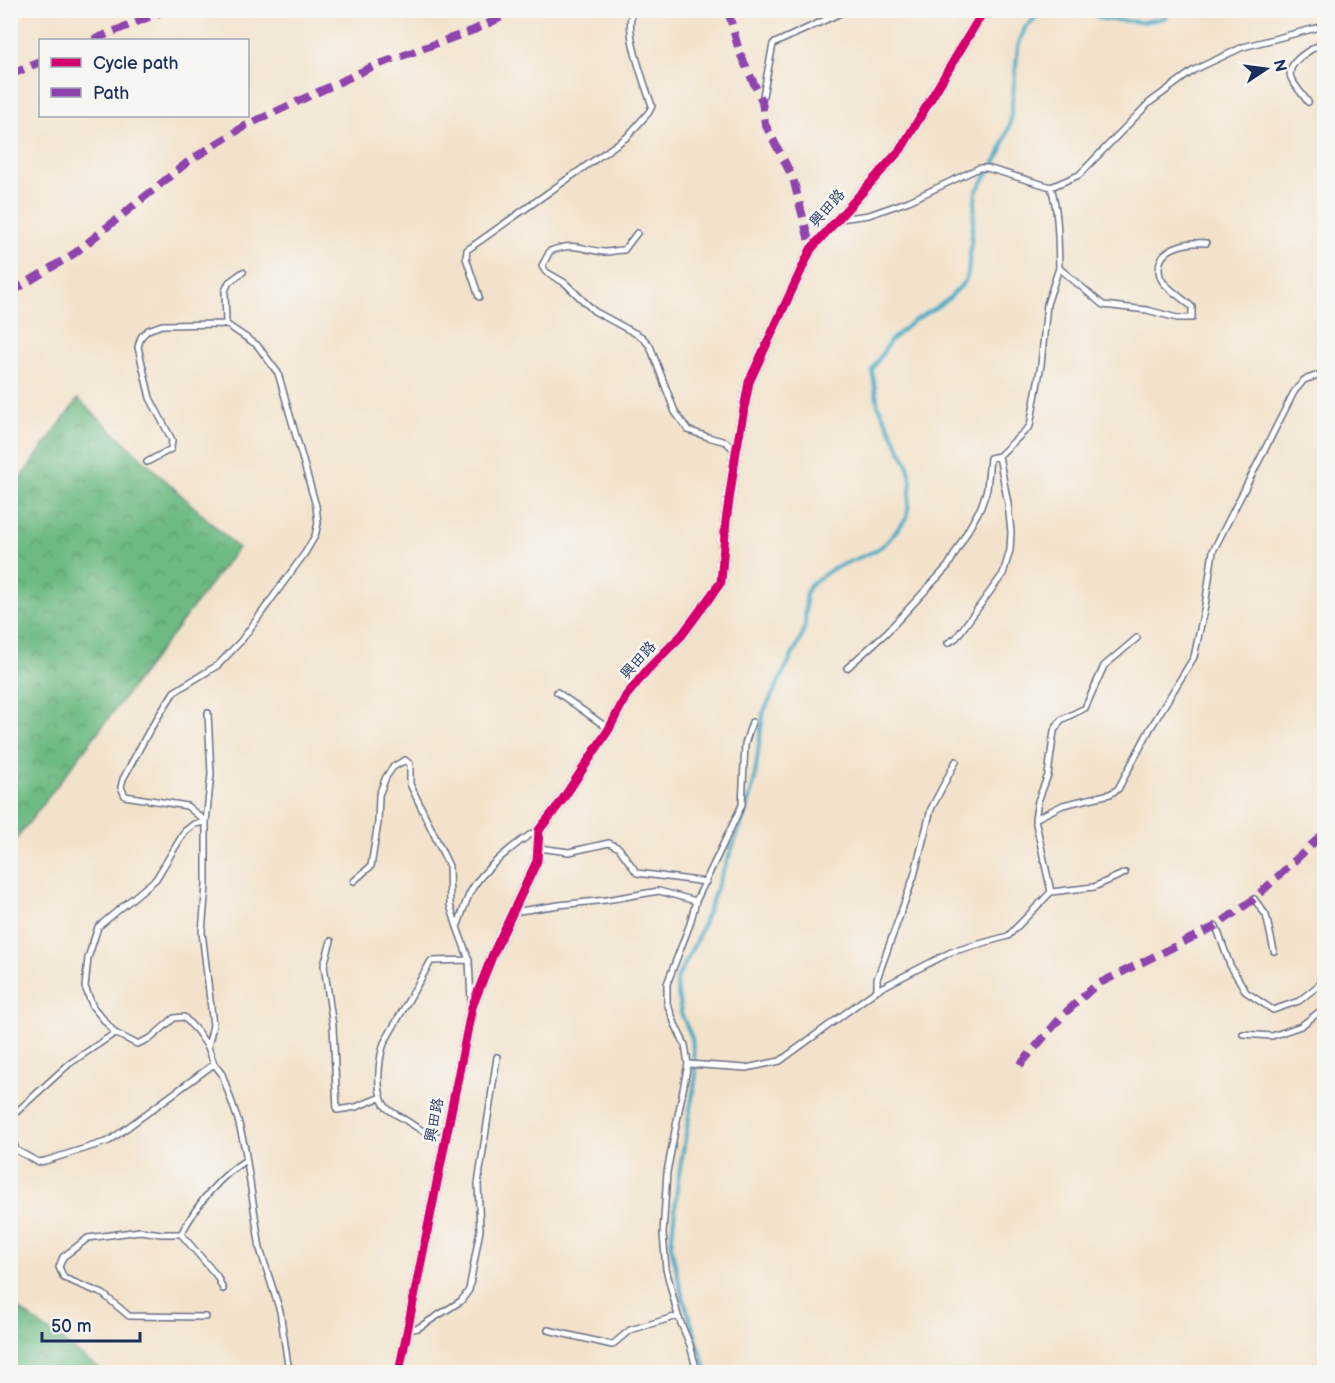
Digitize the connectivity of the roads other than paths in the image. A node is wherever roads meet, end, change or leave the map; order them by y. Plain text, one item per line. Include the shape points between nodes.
1 (633, 10) edge
2 (848, 10) edge
3 (984, 10) edge
4 (1324, 26) edge
5 (1324, 43) edge
6 (762, 101) dead end
7 (1308, 102) dead end
8 (1051, 187) junction
9 (837, 219) junction
10 (637, 233) dead end
11 (1206, 243) dead end
12 (1059, 268) junction
13 (243, 272) dead end
14 (479, 297) dead end
15 (226, 324) junction
16 (1324, 373) edge
17 (736, 452) junction
18 (999, 456) junction
19 (147, 462) dead end
20 (1137, 638) dead end
21 (948, 643) dead end
22 (847, 668) dead end
23 (557, 692) dead end
24 (208, 713) dead end
25 (752, 722) dead end
26 (609, 729) junction
27 (956, 761) dead end
28 (1035, 819) junction
29 (206, 822) junction
30 (539, 830) junction
31 (539, 848) junction
32 (1125, 873) dead end
33 (354, 881) dead end
34 (705, 882) junction
35 (1051, 892) junction
36 (1254, 899) dead end
37 (696, 901) junction
38 (513, 912) junction
39 (1216, 926) dead end
40 (457, 927) junction
41 (331, 941) dead end
42 (1274, 951) dead end
43 (469, 960) junction
44 (1324, 981) edge
45 (877, 990) junction
46 (1324, 1005) edge
47 (472, 1007) junction
48 (115, 1032) junction
49 (1243, 1034) dead end
50 (208, 1047) junction
51 (497, 1057) dead end
52 (214, 1064) junction
53 (688, 1064) junction
54 (381, 1097) junction
55 (10, 1120) edge
56 (10, 1131) edge
57 (446, 1138) junction
58 (246, 1160) junction
59 (181, 1234) junction
60 (223, 1289) dead end
61 (678, 1316) junction
62 (206, 1317) dead end
63 (408, 1330) junction
64 (548, 1330) dead end
65 (289, 1372) edge
66 (399, 1372) edge
67 (697, 1372) edge

1 - 14 lane via 630,29 652,106 649,112 627,137 467,250
2 - 6 lane via 773,44
3 - 9 street, 興田路 via 901,148
4 - 8 lane via 1243,47 1194,70 1149,103 1079,175
5 - 7 lane via 1291,68 1291,77
8 - 9 lane via 979,168 879,212
8 - 12 lane
9 - 17 street, 興田路 via 811,249 749,382
10 - 17 lane via 624,250 561,247 550,251 542,266 594,311 642,337 650,346 675,412 688,430 726,442
11 - 12 lane via 1168,250 1159,261 1163,282 1192,307 1192,318 1103,305
12 - 18 lane via 1047,304 1030,426
13 - 15 lane via 229,282 225,291
15 - 19 lane via 162,326 141,337 138,347 150,398 172,440 171,449
15 - 29 lane via 257,345 278,373 318,523 305,553 241,641 218,665 174,692 123,779 121,788 125,796 187,806
16 - 28 lane via 1304,380 1294,392 1213,551 1194,657 1118,789 1110,795 1063,805
17 - 26 street, 興田路 via 721,582 682,635 626,696
18 - 21 lane via 1011,532 1004,574 956,638
18 - 22 lane via 990,458 981,507 948,566 887,632
20 - 28 lane via 1104,666 1085,708 1061,720 1054,731 1048,775
23 - 26 lane
24 - 29 lane via 211,774
25 - 34 lane via 745,744 742,805
26 - 30 street, 興田路
27 - 45 lane via 931,809 914,876 877,979
28 - 35 lane
29 - 48 lane via 185,831 156,879 98,927 88,958 85,987 93,1007
29 - 50 lane via 202,932 213,1025
30 - 31 street, 興田路
30 - 40 lane via 490,867 472,890
31 - 34 lane via 569,852 609,843 619,848 637,873
31 - 38 street, 興田路 via 537,861
32 - 35 lane via 1094,887
33 - 40 lane via 371,866 386,777 405,760 410,764 410,784 449,866 450,905
34 - 37 lane
35 - 45 lane via 1008,936 951,952
36 - 42 lane via 1266,915
37 - 38 lane via 658,891
37 - 53 lane via 668,984 667,1003 685,1045
38 - 47 street, 興田路
39 - 44 lane via 1246,992 1273,1010 1299,1001
40 - 43 lane
41 - 54 lane via 324,965 333,1026 337,1110
43 - 47 lane
43 - 54 lane via 431,961 384,1043 380,1056
45 - 53 lane via 780,1061 746,1068
46 - 49 lane via 1302,1026 1272,1036
47 - 57 street, 興田路
48 - 50 lane via 137,1044 152,1038 174,1018 184,1017
48 - 55 lane via 69,1064
50 - 52 lane
51 - 63 lane via 478,1184 480,1230 469,1290 461,1301 418,1328
52 - 56 lane via 109,1141 38,1162 16,1150
52 - 58 lane via 222,1074 238,1120
53 - 61 lane via 667,1172 663,1234 666,1269
54 - 57 lane via 386,1107 418,1129
57 - 63 street, 興田路
58 - 59 lane via 216,1183
58 - 65 lane via 260,1249 280,1311
59 - 60 lane via 217,1276
59 - 62 lane via 140,1231 88,1238 63,1257 59,1267 64,1278 103,1294 129,1316
61 - 64 lane via 630,1330 612,1345
61 - 67 lane
63 - 66 street, 興田路

